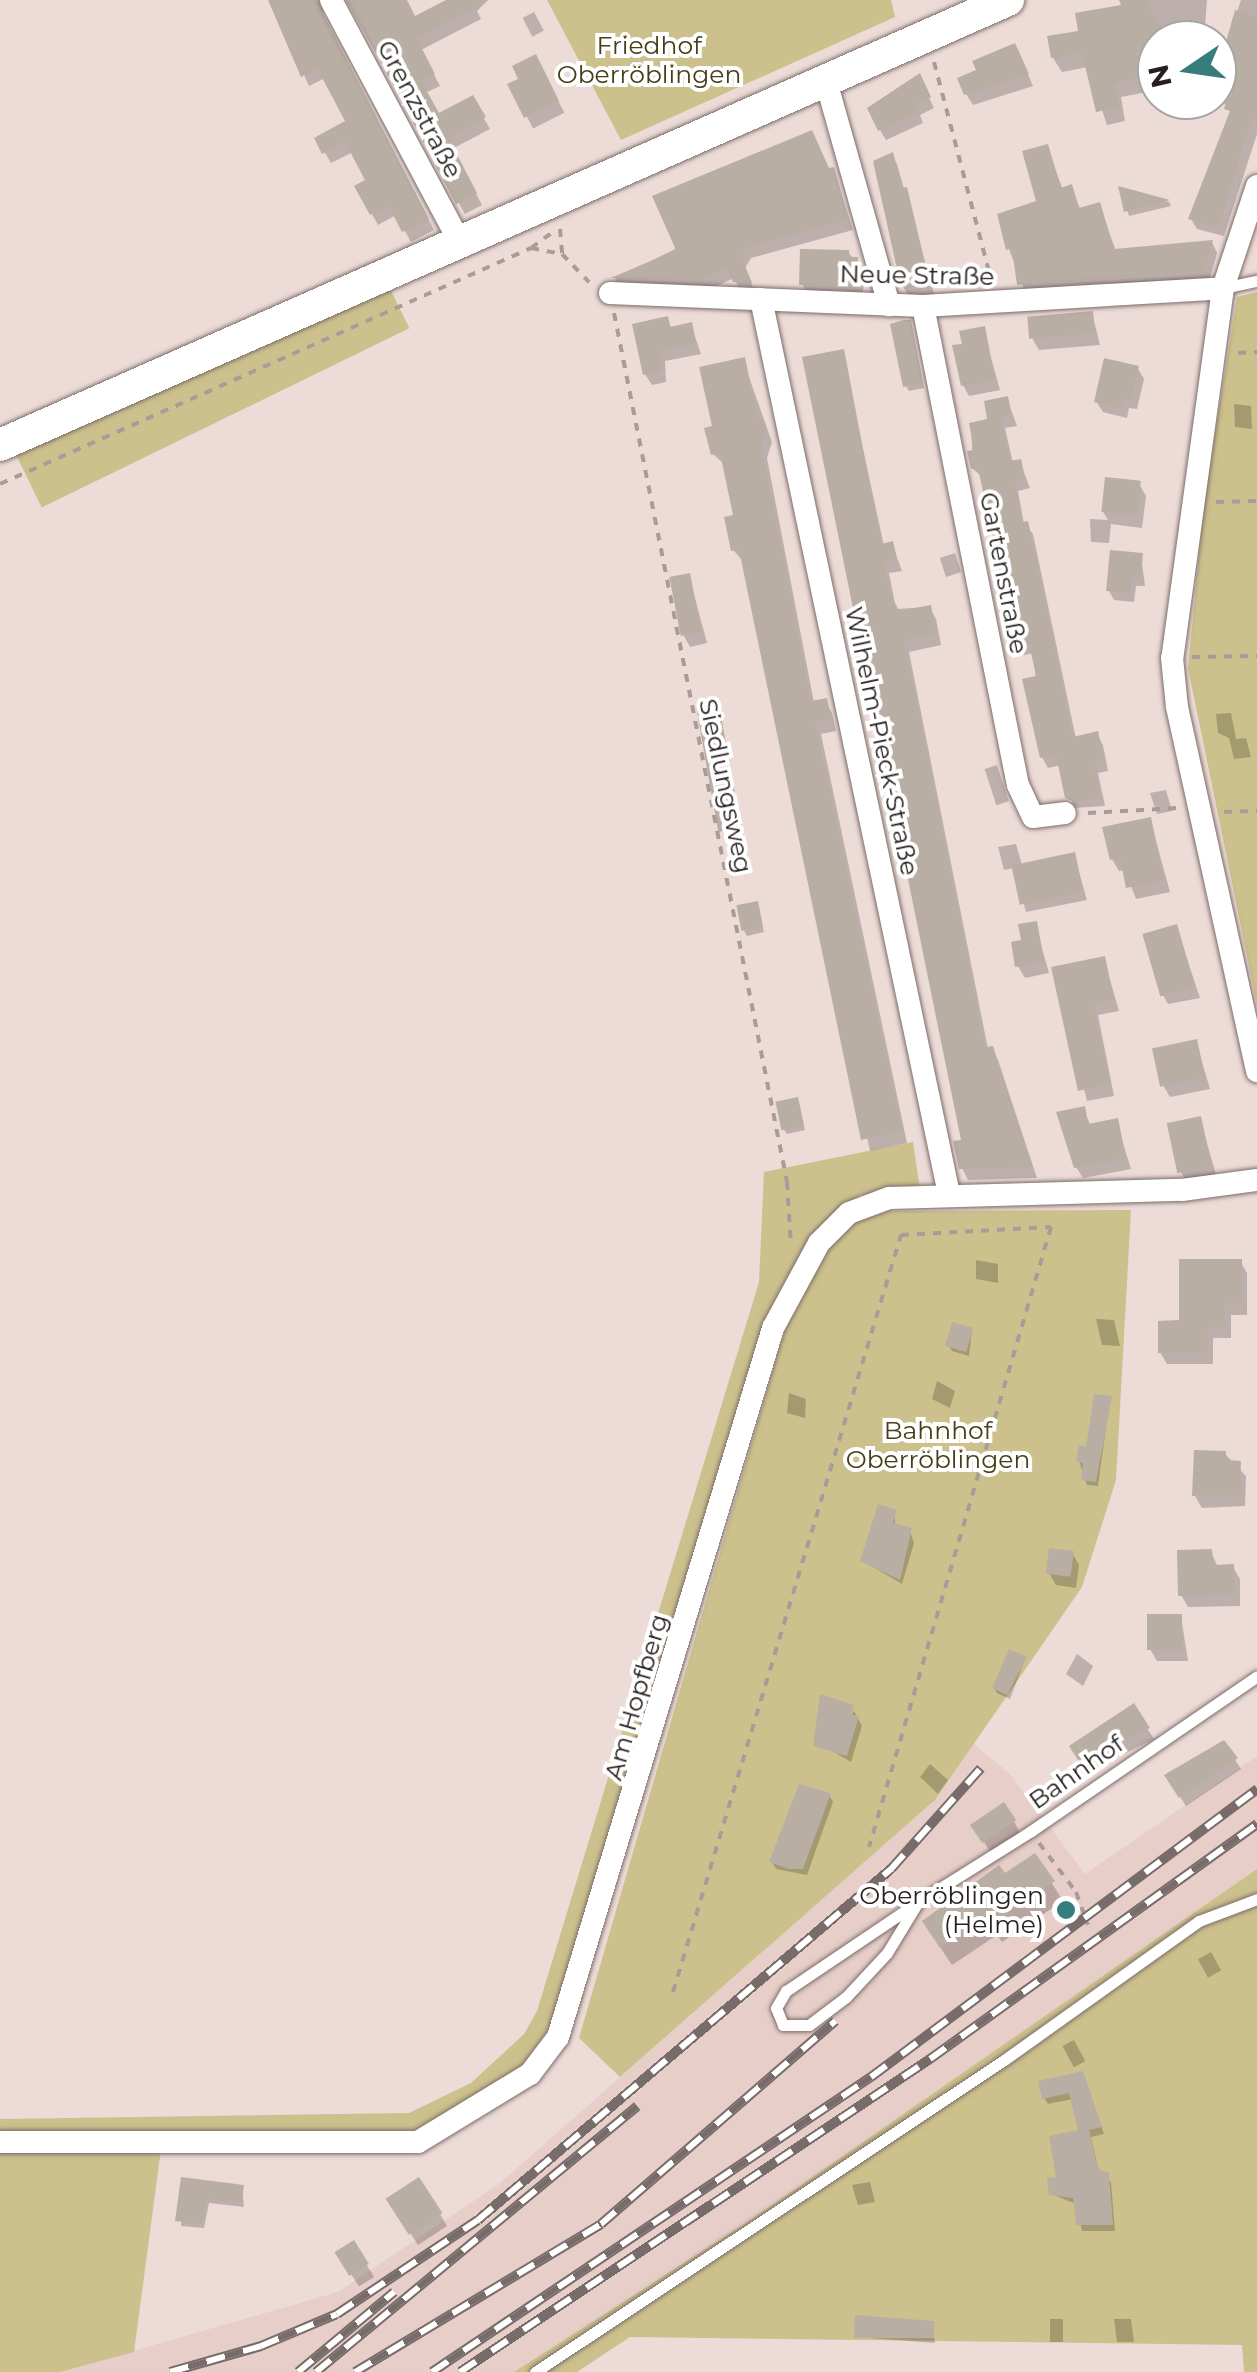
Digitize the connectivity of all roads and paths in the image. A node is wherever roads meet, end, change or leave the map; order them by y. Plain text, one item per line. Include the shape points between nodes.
1 (330, 0) edge
2 (1008, 0) edge
3 (936, 71) dead end
4 (826, 81) junction
5 (1257, 186) edge
6 (559, 226) dead end
7 (460, 243) junction
8 (532, 248) dead end
9 (562, 254) junction
10 (1257, 281) edge
11 (440, 288) dead end
12 (1223, 288) junction
13 (610, 293) junction
14 (761, 298) junction
15 (997, 304) junction
16 (889, 305) junction
17 (922, 306) junction
18 (1235, 336) dead end
19 (1232, 353) dead end
20 (0, 445) edge
21 (1214, 483) dead end
22 (0, 484) edge
23 (1257, 501) edge
24 (1198, 640) dead end
25 (1257, 656) edge
26 (1197, 657) junction
27 (1172, 658) junction
28 (1197, 671) dead end
29 (1219, 794) dead end
30 (1206, 810) junction
31 (1257, 810) edge
32 (1065, 813) joint
33 (1227, 831) dead end
34 (1257, 1071) edge
35 (1257, 1180) edge
36 (949, 1194) junction
37 (790, 1288) junction
38 (1257, 1676) edge
39 (1030, 1831) junction
40 (869, 1848) dead end
41 (1257, 1899) edge
42 (918, 1902) junction
43 (1088, 1926) dead end
44 (673, 1992) dead end
45 (0, 2142) edge
46 (535, 2372) edge

1 - 7 street, Grenzstraße
2 - 4 main road
3 - 15 path
4 - 7 main road
4 - 16 street
5 - 12 street
6 - 9 path
7 - 20 main road
8 - 9 path
9 - 13 path via 582,278
10 - 12 lane
11 - 22 path
12 - 15 street, Neue Straße
12 - 27 street
13 - 14 street, Neue Straße
13 - 37 path, Siedlungsweg via 787,1182
14 - 16 street, Neue Straße
14 - 36 street, Wilhelm-Pieck-Straße
15 - 17 street, Neue Straße
16 - 17 street, Neue Straße
17 - 32 street, Gartenstraße via 1018,785 1033,817
18 - 19 path
21 - 23 path via 1211,502
24 - 26 path
25 - 26 path
26 - 27 path
26 - 28 path
27 - 30 street
29 - 30 path
30 - 31 path
30 - 32 path
30 - 33 path
30 - 34 street
35 - 36 street, Am Hopfberg via 1182,1190
36 - 37 street, Am Hopfberg via 889,1198 850,1212 818,1243
37 - 45 street, Am Hopfberg via 558,2037 530,2074 418,2142
38 - 39 lane, Bahnhof
39 - 42 lane, Bahnhof
39 - 43 path via 1076,1892
40 - 44 path via 1051,1227 901,1235
41 - 46 lane via 1199,1921 1004,2060
42 - 42 lane, Bahnhof via 786,1991 776,2008 783,2025 809,2026 854,1989

